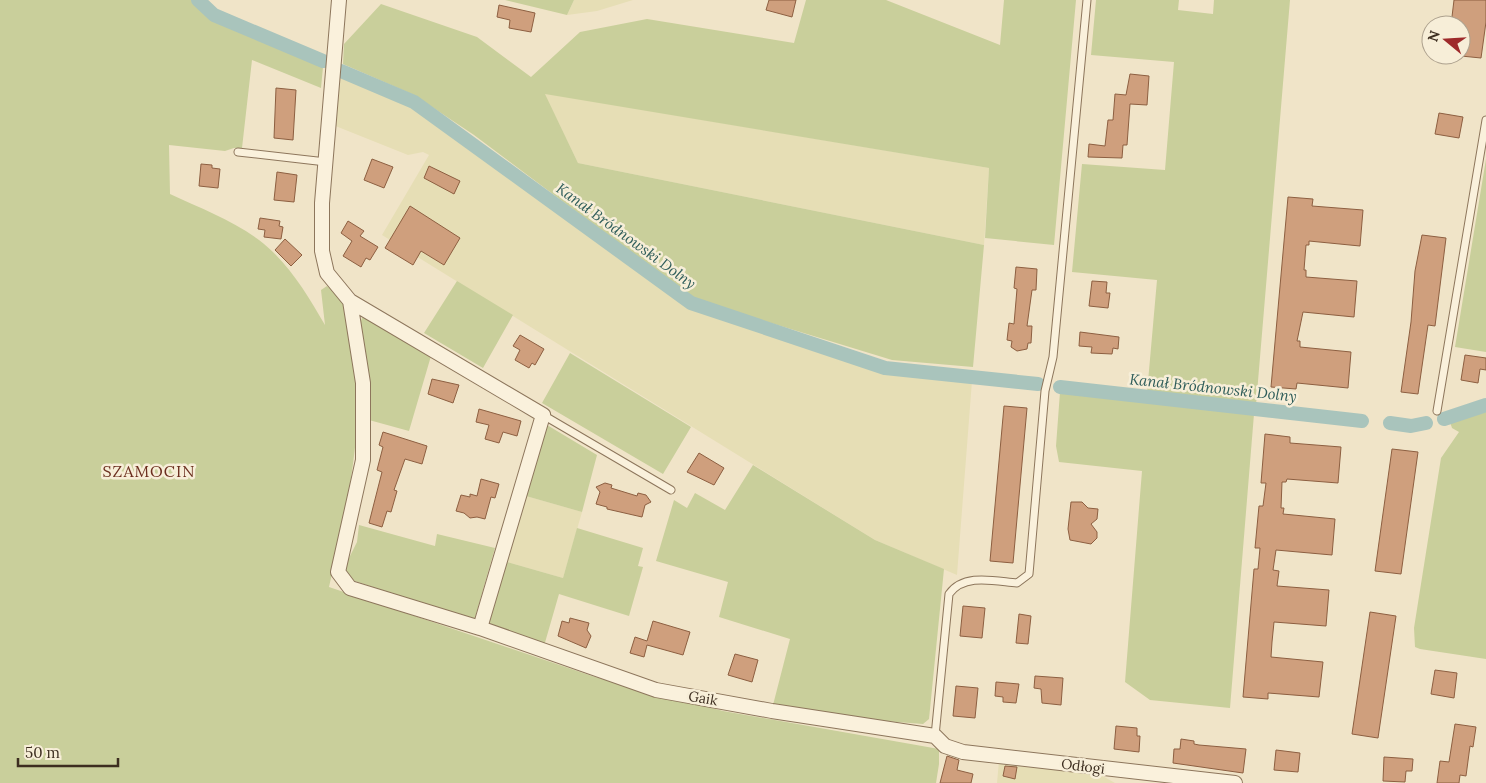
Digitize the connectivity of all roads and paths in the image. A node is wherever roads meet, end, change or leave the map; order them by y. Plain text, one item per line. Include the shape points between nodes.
1 (340, 0) edge
2 (1087, 0) edge
3 (1486, 120) edge
4 (238, 152) dead end
5 (326, 162) junction
6 (350, 302) junction
7 (1436, 411) dead end
8 (543, 415) junction
9 (671, 490) dead end
10 (480, 628) junction
11 (935, 736) junction
12 (1235, 783) edge

1 - 5 street
2 - 11 lane via 1029,574 1017,583 971,580 955,586 949,594
3 - 7 lane
4 - 5 lane
5 - 6 street via 322,251 328,273
6 - 8 street
6 - 10 street, Gaik via 363,383 363,460 338,572 350,588
8 - 9 lane
8 - 10 street
10 - 11 street, Gaik via 656,690
11 - 12 street, Odłogi via 946,746 963,752

